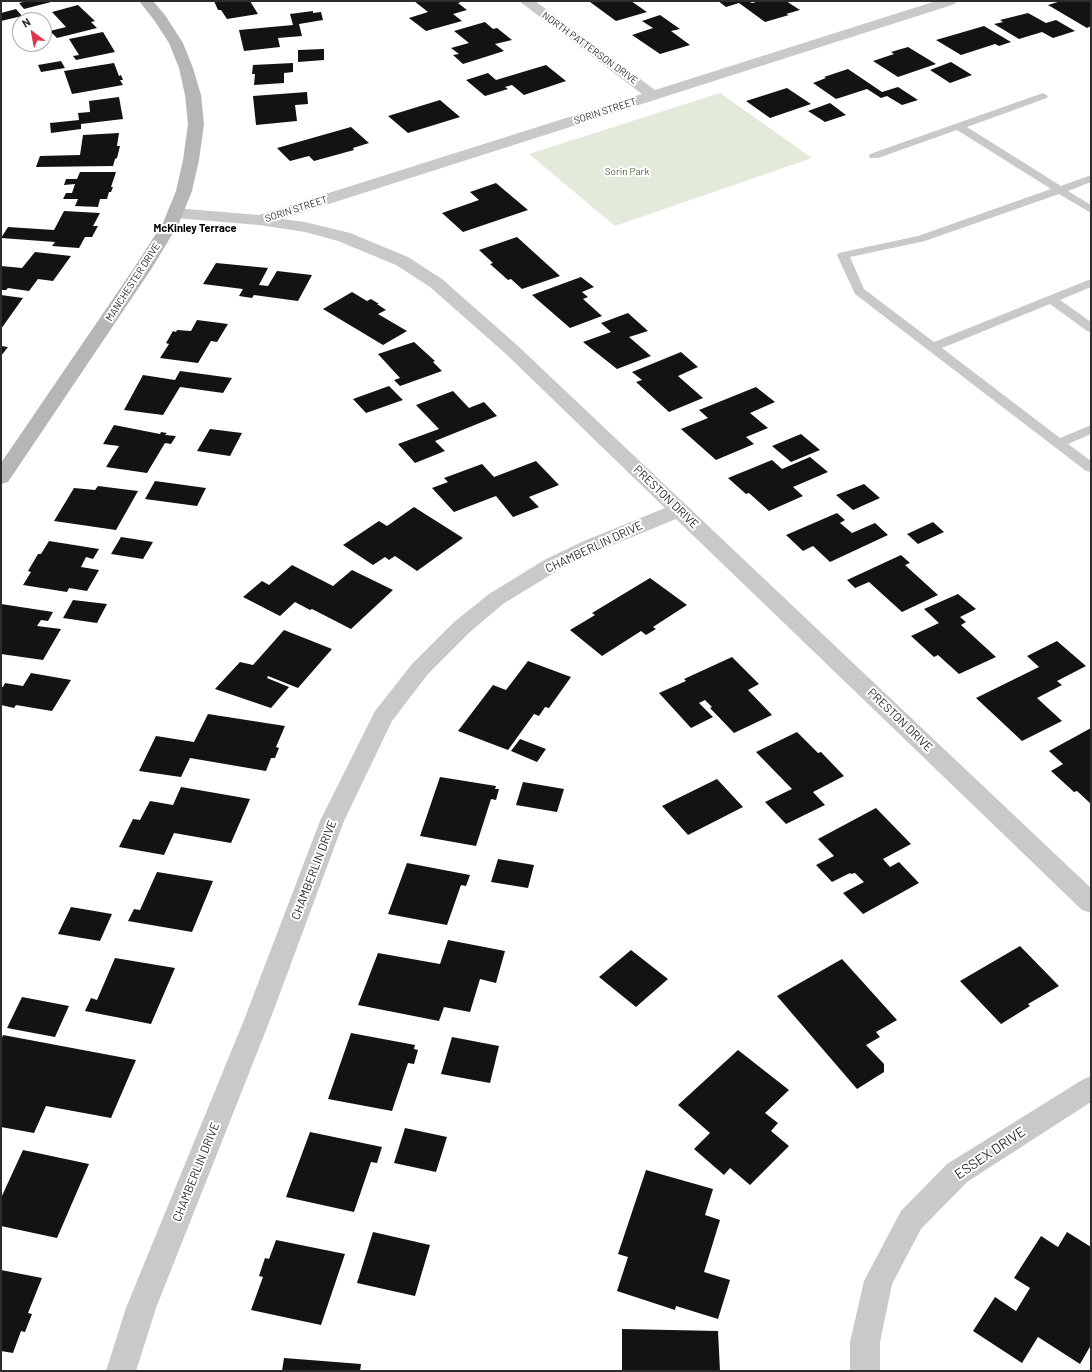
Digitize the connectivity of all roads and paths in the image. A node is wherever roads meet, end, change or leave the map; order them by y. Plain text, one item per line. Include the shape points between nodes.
1 (146, 1) edge
2 (526, 1) edge
3 (950, 1) edge
4 (653, 95) junction
5 (1043, 96) dead end
6 (960, 126) junction
7 (874, 156) dead end
8 (1091, 178) edge
9 (1060, 190) junction
10 (1091, 210) edge
11 (175, 213) junction
12 (259, 220) junction
13 (1091, 283) edge
14 (1051, 299) junction
15 (1091, 328) edge
16 (933, 347) junction
17 (1091, 429) edge
18 (1059, 443) junction
19 (1091, 468) edge
20 (1, 478) edge
21 (679, 510) junction
22 (1091, 903) edge
23 (1091, 1088) edge
24 (121, 1371) edge
25 (865, 1371) edge

1 - 11 street, MANCHESTER DRIVE via 176,43 193,95 196,124 191,160 184,191
2 - 4 street, NORTH PATTERSON DRIVE
3 - 4 street, SORIN STREET
4 - 12 street, SORIN STREET
5 - 6 lane
6 - 7 lane
6 - 9 lane
8 - 9 lane
9 - 10 lane
9 - 16 lane via 921,239 843,254 859,291
11 - 12 street, PRESTON DRIVE
11 - 20 street, MANCHESTER DRIVE via 143,268
12 - 21 street, PRESTON DRIVE via 305,227 344,237 402,261 436,283 512,350
13 - 14 lane
14 - 15 lane
14 - 16 lane
16 - 18 lane
17 - 18 lane
18 - 19 lane
21 - 22 street, PRESTON DRIVE
21 - 24 street, CHAMBERLIN DRIVE via 553,564 496,598 462,627 420,669 383,717 332,821 257,1020 141,1308
23 - 25 street, ESSEX DRIVE via 957,1173 911,1220 878,1280 865,1342

